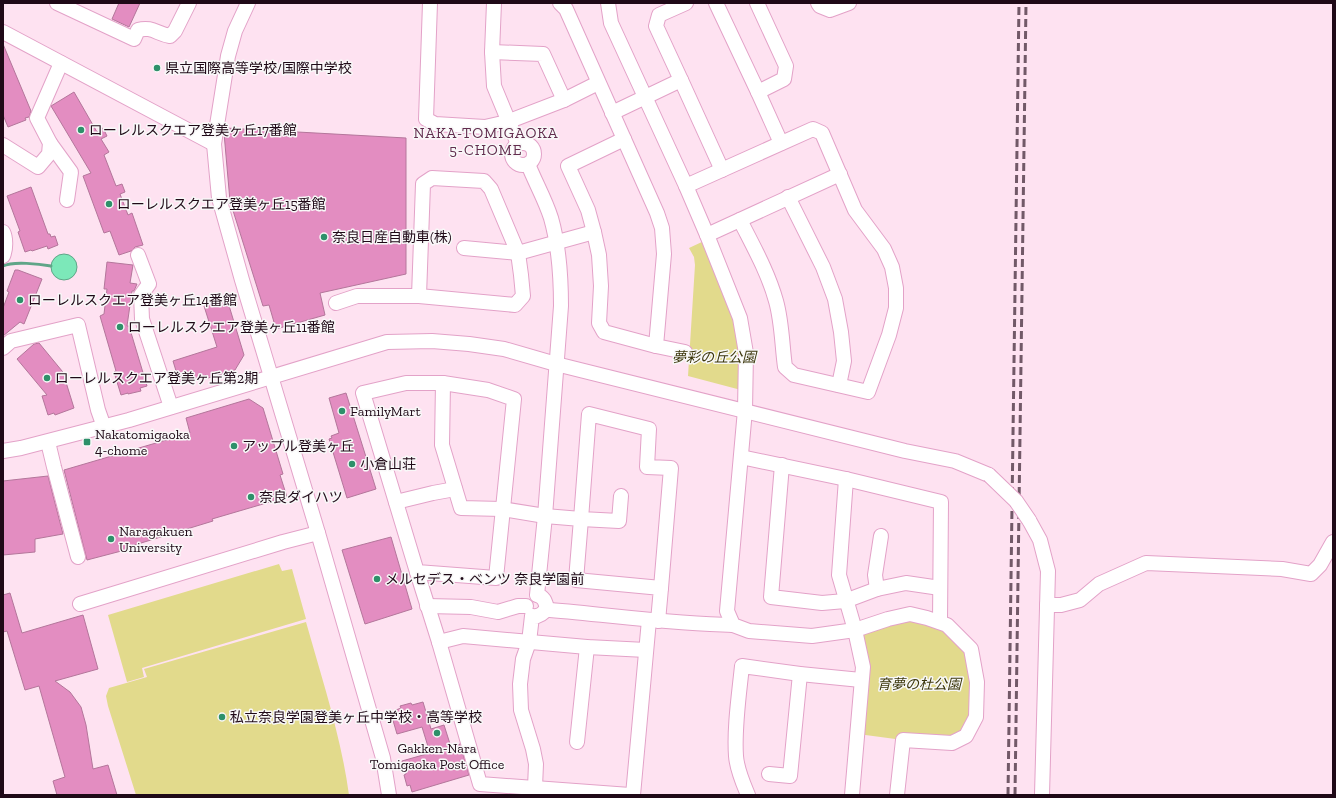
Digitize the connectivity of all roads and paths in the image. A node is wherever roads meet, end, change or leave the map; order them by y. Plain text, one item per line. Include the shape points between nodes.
1 (57, 3) edge
2 (189, 3) edge
3 (248, 3) edge
4 (430, 3) edge
5 (494, 3) edge
6 (560, 3) edge
7 (608, 3) edge
8 (686, 3) edge
9 (716, 3) edge
10 (757, 3) edge
11 (818, 3) edge
12 (849, 3) edge
13 (3, 32) edge
14 (492, 52) junction
15 (61, 63) junction
16 (681, 80) junction
17 (598, 83) junction
18 (758, 92) junction
19 (645, 97) junction
20 (564, 100) junction
21 (612, 113) junction
22 (508, 122) junction
23 (624, 139) junction
24 (50, 143) junction
25 (781, 143) junction
26 (214, 144) junction
27 (3, 145) edge
28 (722, 170) junction
29 (840, 174) junction
30 (686, 186) junction
31 (788, 197) junction
32 (67, 200) dead end
33 (740, 220) junction
34 (3, 232) edge
35 (594, 232) junction
36 (707, 235) junction
37 (557, 242) junction
38 (464, 248) dead end
39 (518, 252) junction
40 (138, 255) dead end
41 (3, 256) edge
42 (419, 296) junction
43 (336, 303) dead end
44 (656, 346) junction
45 (3, 348) edge
46 (685, 352) dead end
47 (556, 364) junction
48 (271, 376) junction
49 (442, 383) junction
50 (840, 385) junction
51 (171, 407) junction
52 (745, 410) junction
53 (104, 427) junction
54 (48, 442) junction
55 (3, 451) edge
56 (741, 457) junction
57 (782, 465) junction
58 (846, 479) junction
59 (455, 489) junction
60 (621, 496) dead end
61 (396, 502) junction
62 (502, 509) junction
63 (545, 516) junction
64 (581, 519) junction
65 (318, 533) junction
66 (881, 536) dead end
67 (1333, 542) edge
68 (78, 557) dead end
69 (417, 572) junction
70 (661, 588) junction
71 (940, 588) junction
72 (877, 589) junction
73 (537, 595) junction
74 (845, 601) junction
75 (80, 604) dead end
76 (1047, 605) junction
77 (427, 606) junction
78 (547, 608) junction
79 (529, 611) junction
80 (654, 621) junction
81 (940, 622) junction
82 (733, 625) junction
83 (854, 630) junction
84 (439, 642) junction
85 (529, 642) junction
86 (587, 647) junction
87 (646, 650) junction
88 (800, 674) junction
89 (861, 680) junction
90 (577, 742) dead end
91 (769, 774) dead end
92 (535, 787) junction
93 (389, 795) edge
94 (632, 795) edge
95 (748, 795) edge
96 (852, 795) edge
97 (897, 795) edge
98 (1042, 795) edge

1 - 2 street via 134,39 138,30 145,28 170,36
3 - 26 street via 235,31 228,56
4 - 22 street via 426,119 436,124 485,127
5 - 14 street
6 - 17 street via 566,9
7 - 19 street via 611,23
8 - 16 street via 659,15 656,26
9 - 18 street
10 - 18 street via 786,66 784,79
11 - 12 street via 830,10
13 - 15 street
14 - 20 street via 543,54
14 - 22 street via 494,86
15 - 24 street via 37,118
15 - 26 street
16 - 19 street
16 - 28 street
17 - 20 street
17 - 21 street
18 - 25 street
19 - 21 street
19 - 30 street
20 - 22 street
21 - 23 street
22 - 37 street via 518,144 528,144 533,149 533,159 528,164 550,217
23 - 35 street via 568,166 588,210
23 - 44 street via 662,228 664,254
24 - 27 street via 49,154 38,167
24 - 32 street via 71,172
25 - 28 street
25 - 29 street via 812,129 822,133
26 - 48 street via 219,198
28 - 30 street
29 - 31 street
29 - 50 street via 855,210 884,249 892,267 896,288 896,308 889,335 868,392
30 - 36 street
31 - 33 street
31 - 50 street via 823,267 835,299 844,361
33 - 36 street
33 - 50 street via 764,266 776,301 785,367 794,375
34 - 41 street
35 - 37 street
35 - 44 street via 601,286 599,323 604,332
36 - 52 street via 740,318 746,353
37 - 39 street
37 - 47 street via 561,306
38 - 39 street
39 - 42 street via 523,296 515,305
39 - 42 street via 491,189 484,181 432,178 423,184
40 - 51 street via 149,284 141,295 142,319
42 - 43 street via 357,296
44 - 46 street
45 - 53 street via 11,341 78,322
47 - 48 street via 504,349 476,345 432,341 387,342
47 - 52 street
47 - 63 street
48 - 51 street
48 - 65 street
49 - 59 street via 442,445
49 - 61 street via 406,383 363,393
49 - 62 street via 488,390 514,399
51 - 53 street
52 - 56 street
52 - 76 street, bridge via 955,462 989,476 1016,501 1040,540 1048,571
53 - 54 street
54 - 55 street
54 - 68 street
56 - 57 street
56 - 82 street via 727,611
57 - 58 street
57 - 74 street via 771,597 822,603
58 - 71 street via 941,502
58 - 74 street via 838,575
59 - 61 street
59 - 62 street via 461,508
60 - 64 street via 619,521
61 - 69 street
62 - 63 street
62 - 69 street via 496,578
63 - 64 street
63 - 73 street
64 - 70 street via 576,580
64 - 70 street via 589,414 649,429 647,467 671,468
65 - 75 street
65 - 93 street via 383,758
66 - 72 street via 875,575
67 - 76 street via 1320,566 1311,574 1282,569 1146,563 1099,584 1080,600 1061,605
69 - 77 street
70 - 80 street
71 - 72 street via 906,583
71 - 81 street
72 - 74 street
73 - 78 street via 545,601
73 - 79 street via 528,599
74 - 83 street
76 - 98 street
77 - 79 street via 471,607 498,612 518,606
77 - 84 street
78 - 79 street via 537,617
78 - 80 street
79 - 85 street
80 - 82 street
80 - 87 street
81 - 83 street via 910,614
81 - 97 street via 947,625 971,649 977,682 976,717 966,736 952,743 903,740
82 - 83 street via 748,631 812,636
83 - 89 street via 863,667
84 - 85 street via 463,636
84 - 92 street via 480,784
85 - 86 street
85 - 92 street via 523,659 520,684 521,710 536,764
86 - 87 street
86 - 90 street
87 - 94 street
88 - 89 street
88 - 91 street via 790,776
88 - 95 street via 742,666 736,758
89 - 96 street
92 - 94 street

